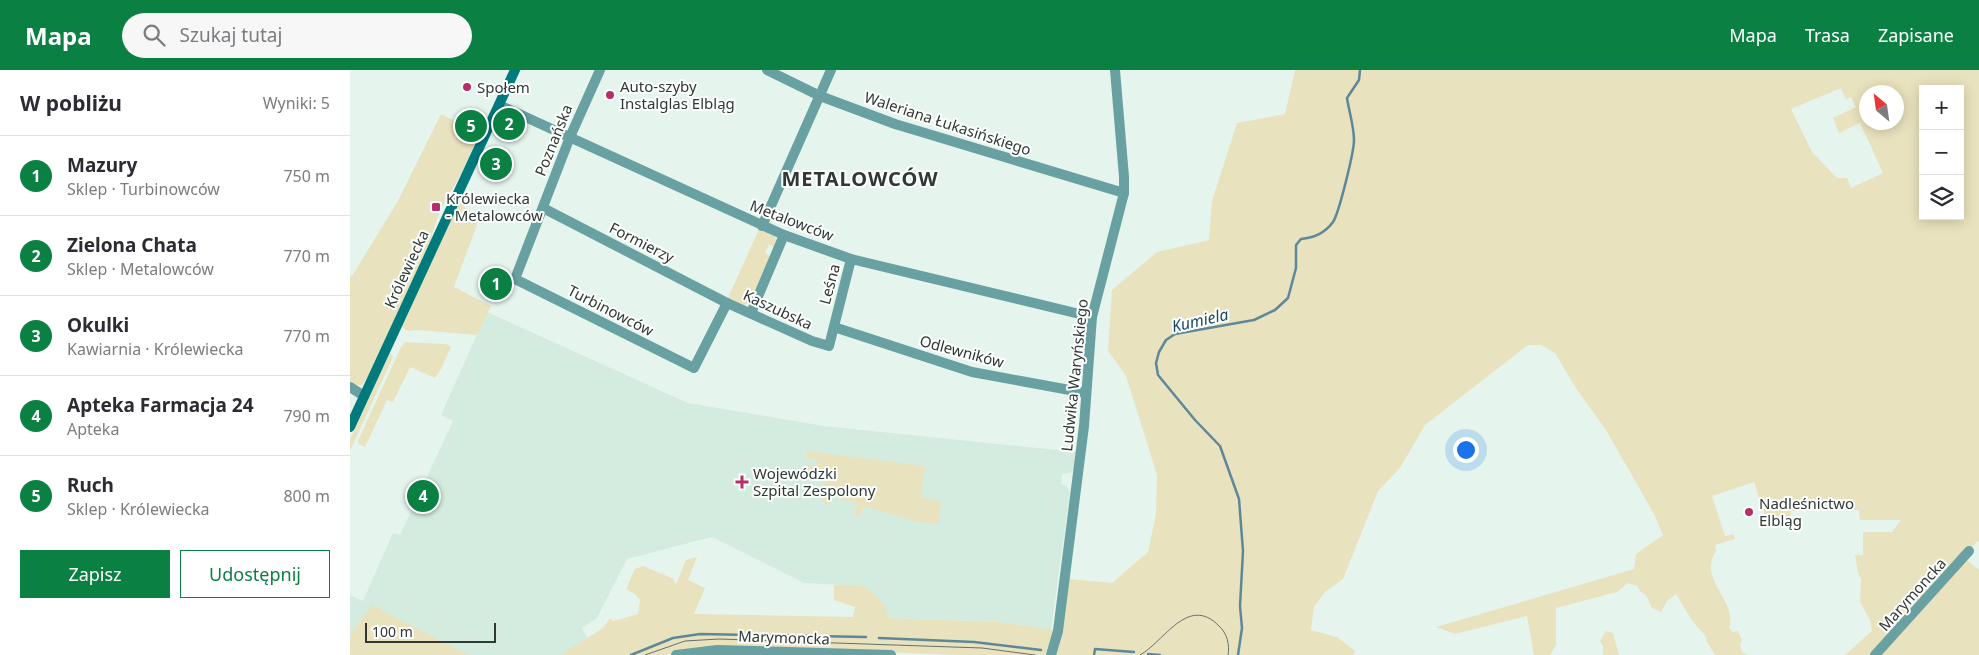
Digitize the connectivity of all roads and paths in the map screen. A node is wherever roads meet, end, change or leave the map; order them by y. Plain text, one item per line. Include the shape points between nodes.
1 (515, 70) edge
2 (600, 70) edge
3 (767, 70) edge
4 (831, 70) edge
5 (1115, 70) edge
6 (820, 96) junction
7 (499, 105) junction
8 (570, 137) junction
9 (1124, 193) junction
10 (543, 208) junction
11 (762, 226) junction
12 (784, 235) junction
13 (851, 259) junction
14 (515, 279) joint
15 (727, 303) junction
16 (751, 313) junction
17 (1092, 317) junction
18 (834, 327) junction
19 (830, 346) joint
20 (694, 368) joint
21 (350, 386) edge
22 (1086, 393) junction
23 (364, 396) junction
24 (350, 427) edge
25 (1969, 551) dead end
26 (762, 653) edge
27 (676, 655) edge
28 (891, 655) edge
29 (1051, 655) edge
30 (1875, 655) edge

1 - 7 main road, Królewiecka
2 - 8 street, Poznańska
3 - 6 street, Waleriana Łukasińskiego
4 - 6 street
5 - 9 street, Ludwika Waryńskiego
6 - 9 street, Waleriana Łukasińskiego via 895,124
6 - 11 street
7 - 8 street, Metalowców
7 - 23 main road, Królewiecka
8 - 10 street, Poznańska
8 - 11 street, Metalowców
9 - 17 street, Ludwika Waryńskiego
10 - 14 street, Poznańska
10 - 15 street, Formierzy
11 - 12 street, Metalowców
12 - 13 street, Metalowców
12 - 16 street
13 - 17 street, Metalowców
13 - 18 street, Leśna
14 - 20 street, Turbinowców
15 - 16 street, Kaszubska
15 - 20 street, Kaszubska
16 - 19 street, Kaszubska
17 - 22 street, Ludwika Waryńskiego
18 - 19 street, Leśna
18 - 22 street, Odlewników via 972,372
21 - 23 street
22 - 29 street, Ludwika Waryńskiego via 1058,631
23 - 24 main road, Królewiecka
25 - 30 street, Marymoncka
26 - 27 street, Marymoncka via 701,650
26 - 28 street, Marymoncka

